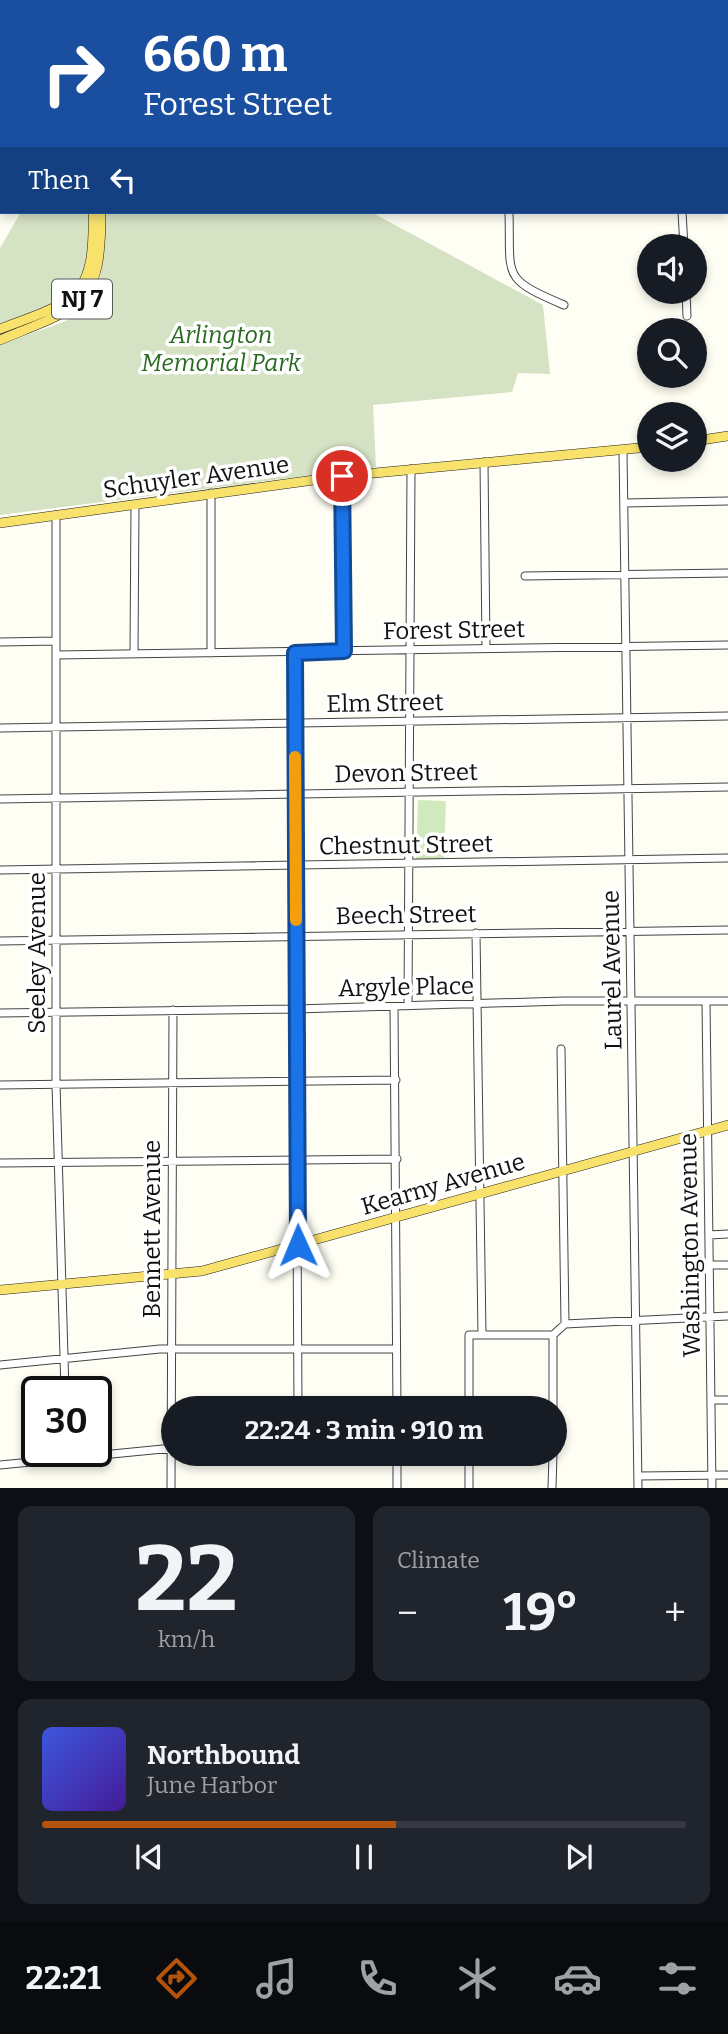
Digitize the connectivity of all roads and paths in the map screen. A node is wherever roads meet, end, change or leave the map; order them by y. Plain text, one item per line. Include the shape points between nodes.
1 (93, 214) edge
2 (101, 214) edge
3 (509, 214) edge
4 (682, 214) edge
5 (683, 234) edge
6 (686, 304) edge
7 (564, 305) dead end
8 (687, 316) dead end
9 (0, 329) edge
10 (0, 340) edge
11 (728, 436) edge
12 (707, 439) edge
13 (637, 449) edge
14 (623, 451) junction
15 (484, 462) junction
16 (411, 469) junction
17 (342, 476) junction
18 (211, 493) junction
19 (728, 501) edge
20 (624, 503) junction
21 (135, 505) junction
22 (56, 515) junction
23 (0, 523) edge
24 (625, 573) junction
25 (728, 573) edge
26 (525, 576) dead end
27 (56, 641) junction
28 (0, 642) edge
29 (728, 645) edge
30 (626, 646) junction
31 (486, 648) junction
32 (411, 650) junction
33 (344, 651) junction
34 (211, 653) junction
35 (295, 653) junction
36 (134, 654) junction
37 (56, 655) junction
38 (728, 716) edge
39 (627, 717) junction
40 (411, 722) junction
41 (295, 724) junction
42 (56, 727) junction
43 (0, 728) edge
44 (728, 787) edge
45 (627, 788) junction
46 (410, 792) junction
47 (295, 795) junction
48 (56, 798) junction
49 (0, 799) edge
50 (728, 858) edge
51 (630, 859) junction
52 (410, 864) junction
53 (295, 867) junction
54 (0, 870) edge
55 (57, 870) junction
56 (728, 930) edge
57 (629, 932) junction
58 (476, 933) junction
59 (410, 935) junction
60 (296, 937) junction
61 (57, 941) junction
62 (0, 942) edge
63 (705, 1001) junction
64 (728, 1001) edge
65 (632, 1002) junction
66 (478, 1005) junction
67 (408, 1006) junction
68 (394, 1007) junction
69 (296, 1009) junction
70 (173, 1010) junction
71 (57, 1012) junction
72 (0, 1013) edge
73 (561, 1049) dead end
74 (396, 1080) junction
75 (296, 1081) junction
76 (172, 1082) junction
77 (56, 1084) junction
78 (0, 1085) edge
79 (728, 1125) edge
80 (707, 1131) junction
81 (633, 1150) junction
82 (297, 1159) junction
83 (397, 1159) junction
84 (172, 1160) junction
85 (60, 1162) junction
86 (0, 1163) edge
87 (562, 1171) junction
88 (480, 1194) junction
89 (397, 1217) junction
90 (728, 1234) edge
91 (709, 1235) junction
92 (298, 1245) junction
93 (709, 1265) junction
94 (728, 1265) edge
95 (172, 1274) junction
96 (62, 1285) junction
97 (0, 1290) edge
98 (728, 1316) edge
99 (710, 1317) junction
100 (635, 1320) junction
101 (565, 1324) junction
102 (482, 1335) junction
103 (553, 1335) junction
104 (170, 1349) junction
105 (298, 1349) junction
106 (396, 1349) junction
107 (64, 1359) junction
108 (0, 1364) edge
109 (65, 1376) edge
110 (171, 1396) edge
111 (298, 1396) edge
112 (397, 1396) edge
113 (469, 1396) edge
114 (553, 1396) edge
115 (711, 1400) junction
116 (728, 1400) edge
117 (161, 1449) edge
118 (112, 1451) edge
119 (21, 1462) edge
120 (0, 1465) edge
121 (172, 1466) edge
122 (397, 1466) edge
123 (469, 1466) edge
124 (552, 1466) edge
125 (711, 1475) junction
126 (728, 1475) edge
127 (638, 1476) junction
128 (171, 1488) edge
129 (397, 1488) edge
130 (469, 1488) edge
131 (552, 1488) edge
132 (638, 1488) edge
133 (712, 1488) edge

1 - 9 main road, NJ 7 via 93,254 77,294 58,307
2 - 10 main road, NJ 7 via 97,273 85,296 66,312
3 - 7 street via 511,272 523,288
4 - 5 street
6 - 8 street
11 - 12 main road
13 - 14 main road, Schuyler Avenue
14 - 15 main road, Schuyler Avenue
14 - 20 street, Laurel Avenue
15 - 16 main road, Schuyler Avenue
15 - 31 street
16 - 17 main road, Schuyler Avenue
16 - 32 street
17 - 18 main road, Schuyler Avenue
17 - 33 street
18 - 21 main road, Schuyler Avenue
18 - 34 street
19 - 20 street
20 - 24 street, Laurel Avenue
21 - 22 main road, Schuyler Avenue
21 - 36 street
22 - 23 main road, Schuyler Avenue
22 - 27 street, Seeley Avenue
24 - 25 street
24 - 26 street
24 - 30 street, Laurel Avenue
27 - 28 street
27 - 37 street, Seeley Avenue
29 - 30 street, Forest Street
30 - 31 street, Forest Street
30 - 39 street, Laurel Avenue
31 - 32 street, Forest Street
32 - 33 street, Forest Street
32 - 40 street
33 - 35 street, Forest Street
34 - 35 street, Forest Street
34 - 36 street, Forest Street
35 - 41 street
36 - 37 street, Forest Street
37 - 42 street, Seeley Avenue
38 - 39 street, Elm Street
39 - 40 street, Elm Street
39 - 45 street, Laurel Avenue
40 - 41 street, Elm Street
40 - 46 street
41 - 42 street, Elm Street
41 - 47 street
42 - 43 street, Elm Street
42 - 48 street, Seeley Avenue
44 - 45 street, Devon Street
45 - 46 street, Devon Street
45 - 51 street, Laurel Avenue
46 - 47 street, Devon Street
46 - 52 street
47 - 48 street, Devon Street
47 - 53 street
48 - 49 street, Devon Street
48 - 55 street, Seeley Avenue
50 - 51 street, Chestnut Street
51 - 52 street, Chestnut Street
51 - 57 street, Laurel Avenue
52 - 53 street, Chestnut Street
52 - 59 street
53 - 55 street, Chestnut Street
53 - 60 street
54 - 55 street, Chestnut Street
55 - 61 street, Seeley Avenue
56 - 57 street, Beech Street
57 - 58 street, Beech Street
57 - 65 street, Laurel Avenue
58 - 59 street, Beech Street
58 - 66 street
59 - 60 street, Beech Street
59 - 67 street
60 - 61 street, Beech Street
60 - 69 street
61 - 62 street, Beech Street
61 - 71 street, Seeley Avenue
63 - 64 street, Argyle Place
63 - 65 street, Argyle Place
63 - 80 street, Washington Avenue
65 - 66 street, Argyle Place
65 - 81 street, Laurel Avenue
66 - 67 street, Argyle Place
66 - 88 street
67 - 68 street, Argyle Place
68 - 69 street, Argyle Place
68 - 74 street
69 - 70 street, Argyle Place
69 - 75 street
70 - 71 street, Argyle Place
70 - 76 street, Bennett Avenue
71 - 72 street, Argyle Place
71 - 77 street, Seeley Avenue
73 - 87 street
74 - 75 street
74 - 83 street
75 - 76 street
75 - 82 street
76 - 77 street
76 - 84 street, Bennett Avenue
77 - 78 street
77 - 85 street, Seeley Avenue
79 - 80 main road, Kearny Avenue
80 - 81 main road, Kearny Avenue
80 - 91 street, Washington Avenue
81 - 87 main road, Kearny Avenue
81 - 100 street, Laurel Avenue
82 - 83 street
82 - 84 street
82 - 92 street
83 - 89 street
84 - 85 street
84 - 95 street, Bennett Avenue
85 - 86 street
85 - 96 street, Seeley Avenue
87 - 88 main road, Kearny Avenue
87 - 101 street
88 - 89 main road, Kearny Avenue
88 - 102 street
89 - 92 main road, Kearny Avenue
89 - 106 street
90 - 91 street
91 - 93 street, Washington Avenue
92 - 95 main road, Kearny Avenue via 219,1267
92 - 105 street
93 - 94 street
93 - 99 street, Washington Avenue
95 - 96 main road, Kearny Avenue
95 - 104 street, Bennett Avenue
96 - 97 main road, Kearny Avenue
96 - 107 street, Seeley Avenue
98 - 99 street
99 - 100 street
99 - 115 street, Washington Avenue
100 - 101 street
100 - 127 street, Laurel Avenue
101 - 103 street
102 - 103 street
102 - 113 street via 470,1335
103 - 114 street
104 - 105 street
104 - 107 street
104 - 110 street, Bennett Avenue
105 - 106 street
105 - 111 street
106 - 112 street
107 - 108 street
107 - 109 street, Seeley Avenue
115 - 116 street
115 - 125 street, Washington Avenue
117 - 118 street
119 - 120 street
121 - 128 street, Bennett Avenue
122 - 129 street
123 - 130 street
124 - 131 street
125 - 126 street
125 - 127 street
125 - 133 street, Washington Avenue
127 - 132 street, Laurel Avenue

